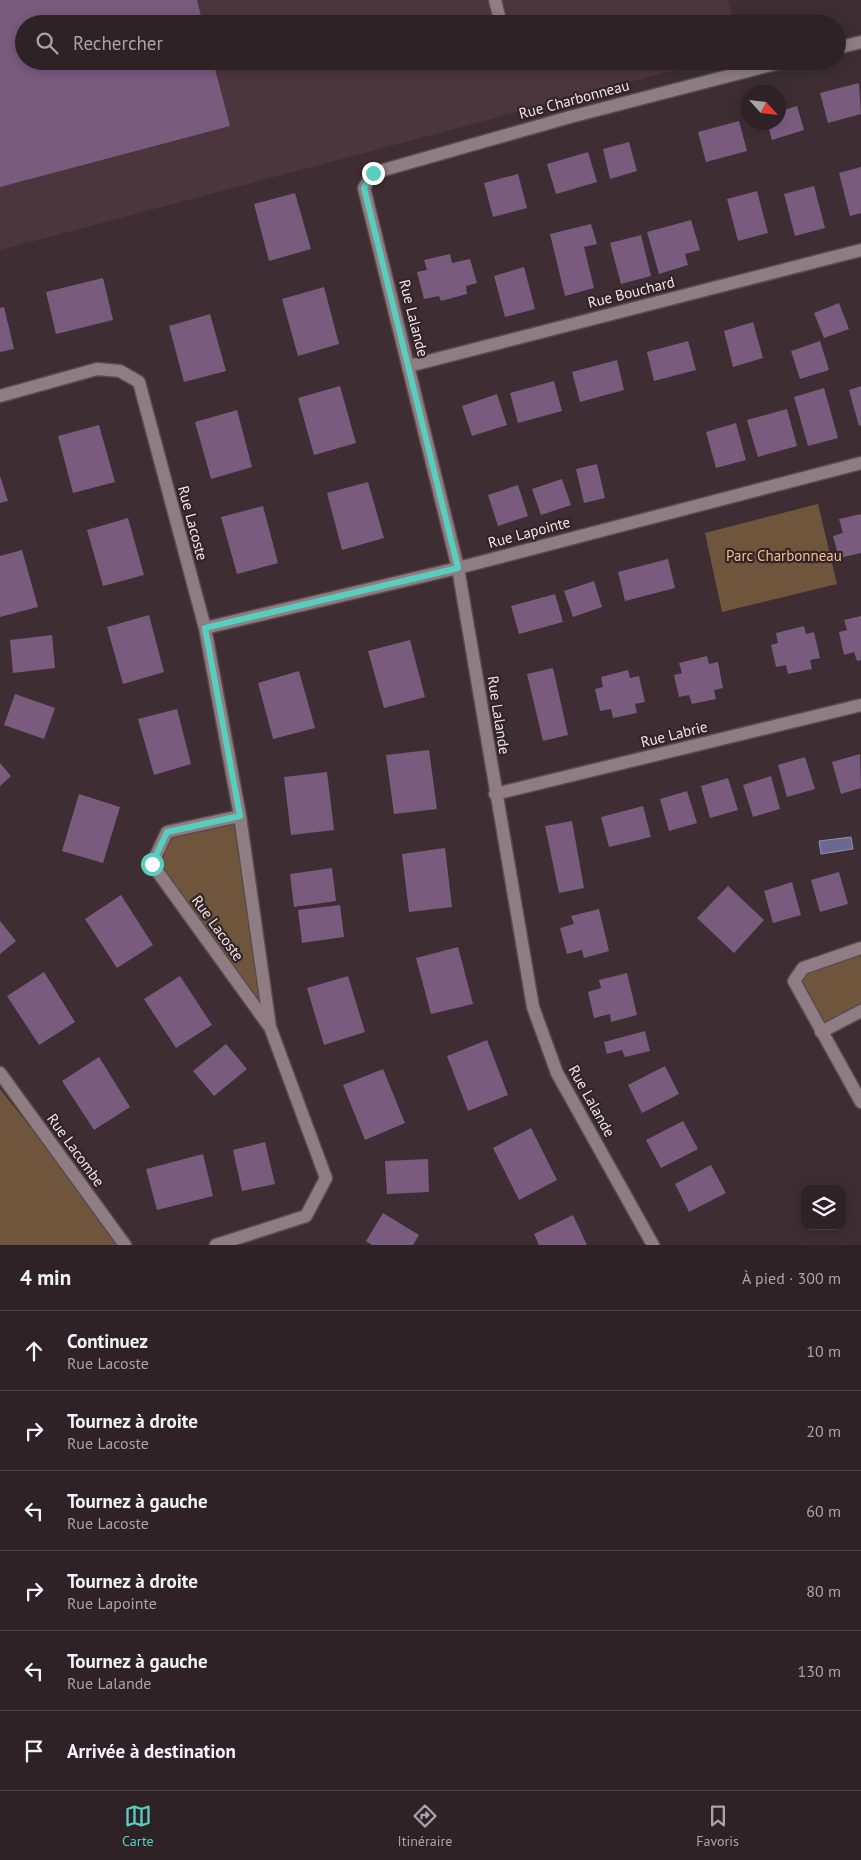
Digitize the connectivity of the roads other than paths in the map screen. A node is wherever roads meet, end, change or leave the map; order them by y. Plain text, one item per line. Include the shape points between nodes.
1 (495, 0) edge
2 (499, 15) edge
3 (861, 42) edge
4 (846, 46) edge
5 (751, 70) edge
6 (373, 173) joint
7 (861, 250) edge
8 (409, 366) junction
9 (0, 396) edge
10 (861, 463) edge
11 (458, 568) junction
12 (205, 628) junction
13 (861, 705) edge
14 (495, 794) junction
15 (240, 816) junction
16 (861, 948) edge
17 (861, 1011) edge
18 (270, 1027) junction
19 (821, 1032) junction
20 (0, 1074) edge
21 (861, 1102) edge
22 (125, 1245) edge
23 (216, 1245) edge
24 (654, 1245) edge

1 - 2 street
3 - 4 street
5 - 6 street, Rue Charbonneau via 570,116
6 - 8 street, Rue Lalande via 364,188
7 - 8 street, Rue Bouchard
8 - 11 street, Rue Lalande
9 - 12 street, Rue Lacoste via 97,368 120,371 139,382
10 - 11 street, Rue Lapointe
11 - 12 street, Rue Lapointe
11 - 14 street, Rue Lalande
12 - 15 street, Rue Lacoste
13 - 14 street, Rue Labrie
14 - 24 street, Rue Lalande via 533,1007 557,1073
15 - 18 street, Rue Lacoste
15 - 18 street, Rue Lacoste via 167,832 152,864
16 - 19 street via 803,968 794,981
17 - 19 street
18 - 23 street, Rue Lacoste via 326,1178 306,1216
19 - 21 street
20 - 22 street, Rue Lacombe

